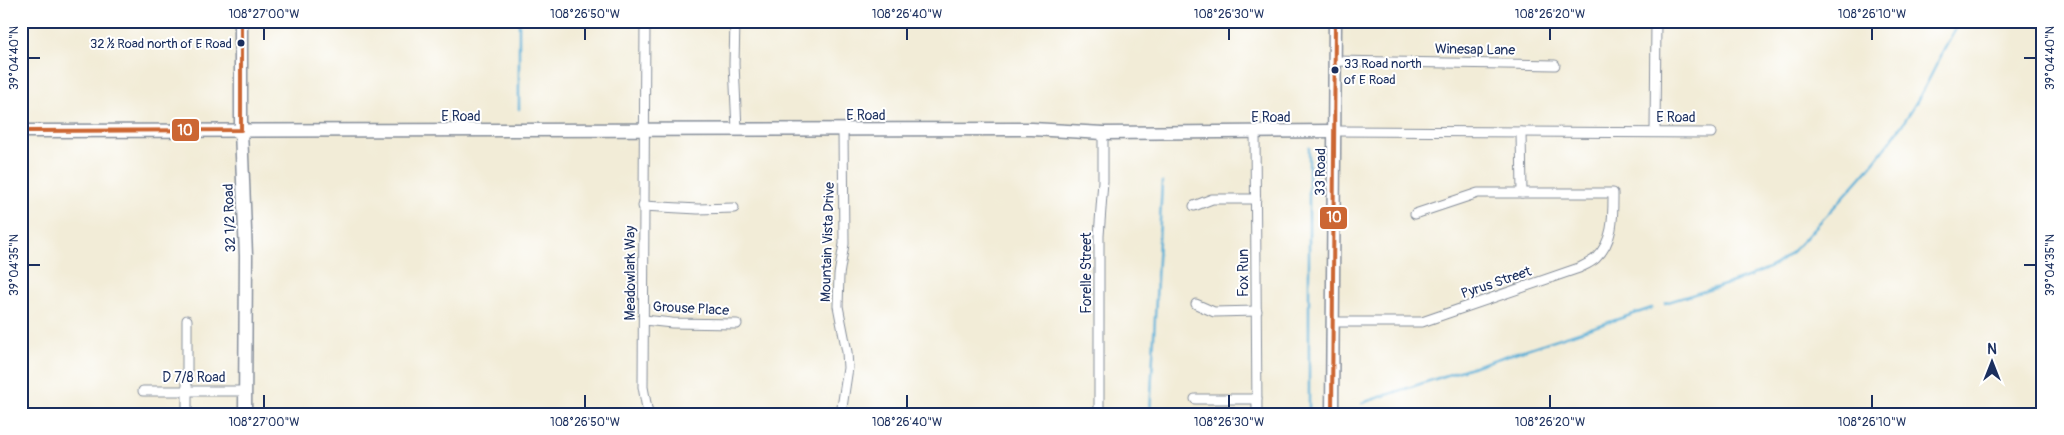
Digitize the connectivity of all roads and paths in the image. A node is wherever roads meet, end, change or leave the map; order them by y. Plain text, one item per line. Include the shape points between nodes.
1 (241, 21) edge
2 (645, 21) edge
3 (735, 21) edge
4 (1335, 21) edge
5 (1656, 21) edge
6 (1335, 61) junction
7 (1555, 64) dead end
8 (241, 130) junction
9 (737, 130) junction
10 (843, 130) junction
11 (21, 131) edge
12 (645, 131) junction
13 (1335, 131) junction
14 (1255, 132) junction
15 (1522, 132) junction
16 (1655, 132) junction
17 (1711, 133) dead end
18 (1103, 134) junction
19 (1522, 193) junction
20 (1256, 199) junction
21 (643, 206) junction
22 (1194, 206) dead end
23 (734, 208) dead end
24 (1415, 214) dead end
25 (1196, 304) dead end
26 (1256, 311) junction
27 (187, 320) dead end
28 (644, 320) junction
29 (1332, 322) junction
30 (737, 324) dead end
31 (143, 391) dead end
32 (187, 391) junction
33 (246, 391) junction
34 (1195, 399) dead end
35 (1257, 399) junction
36 (187, 414) edge
37 (246, 414) edge
38 (648, 414) edge
39 (841, 414) edge
40 (1099, 414) edge
41 (1257, 414) edge
42 (1332, 414) edge

1 - 8 street, 32 1/2 Road
2 - 12 street, Meadowlark Way
3 - 9 street
4 - 6 street, 33 Road
5 - 16 street
6 - 7 street, Winesap Lane
6 - 13 street, 33 Road
8 - 11 street, E Road
8 - 12 street, E Road
8 - 33 street, 32 1/2 Road via 246,256
9 - 10 street, E Road
9 - 12 street, E Road
10 - 18 street, E Road via 1032,129
10 - 39 street, Mountain Vista Drive via 844,244 838,306 848,368
12 - 21 street, Meadowlark Way
13 - 14 street, E Road
13 - 15 street, E Road
13 - 29 street, 33 Road
14 - 18 street, E Road
14 - 20 street, Fox Run
15 - 16 street, E Road
15 - 19 street
16 - 17 street, E Road
18 - 40 street, Forelle Street via 1099,236
19 - 24 street via 1478,193
19 - 29 street, Pyrus Street via 1613,193 1612,224 1604,247 1596,258 1579,268 1422,322
20 - 22 street via 1212,199
20 - 26 street, Fox Run
21 - 23 street
21 - 28 street, Meadowlark Way
25 - 26 street via 1214,312
26 - 35 street, Fox Run
27 - 32 street
28 - 30 street, Grouse Place
28 - 38 street, Meadowlark Way via 643,387
29 - 42 street, 33 Road
31 - 32 street, D 7/8 Road
32 - 33 street, D 7/8 Road
32 - 36 street
33 - 37 street, 32 1/2 Road
34 - 35 street
35 - 41 street, Fox Run

